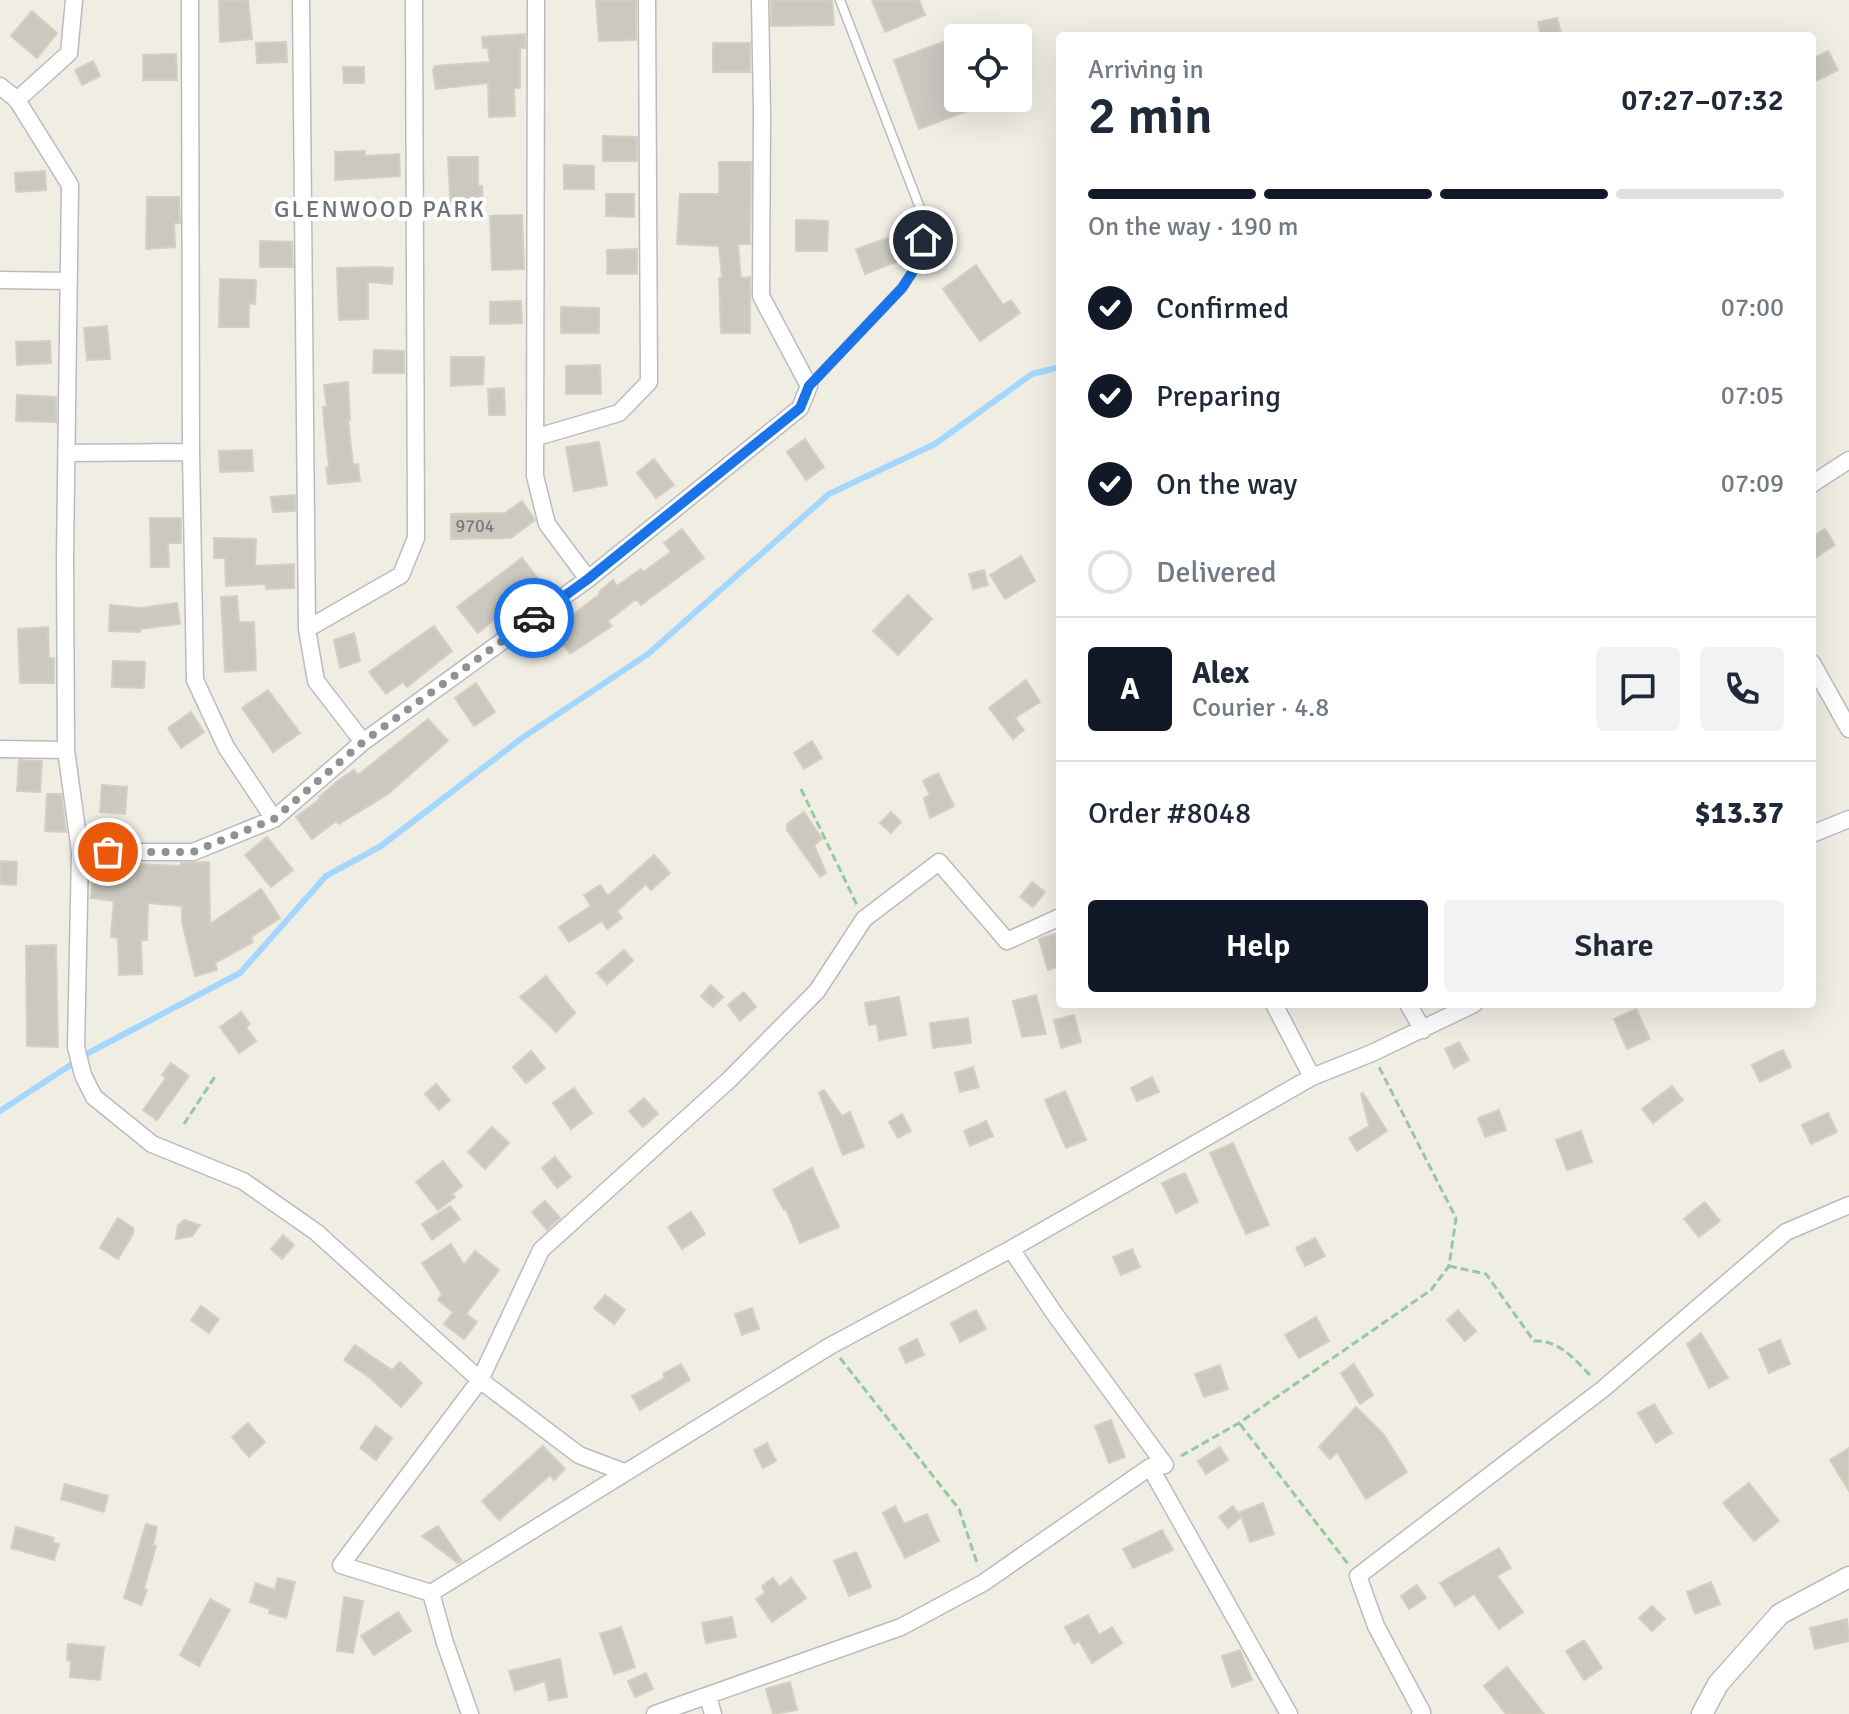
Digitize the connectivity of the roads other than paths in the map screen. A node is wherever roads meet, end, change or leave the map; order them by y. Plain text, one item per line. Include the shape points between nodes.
1 (74, 0) edge
2 (190, 0) edge
3 (301, 0) edge
4 (414, 0) edge
5 (536, 0) edge
6 (647, 0) edge
7 (760, 0) edge
8 (840, 0) edge
9 (0, 86) edge
10 (17, 100) junction
11 (0, 280) edge
12 (69, 281) junction
13 (809, 386) junction
14 (537, 437) junction
15 (191, 452) junction
16 (66, 453) junction
17 (1849, 460) edge
18 (1816, 481) edge
19 (588, 579) junction
20 (307, 629) junction
21 (1816, 670) edge
22 (1849, 729) edge
23 (363, 742) junction
24 (0, 749) edge
25 (66, 750) junction
26 (274, 819) junction
27 (1849, 819) edge
28 (1816, 832) edge
29 (80, 852) junction
30 (1056, 919) edge
31 (1276, 1008) edge
32 (1410, 1008) edge
33 (1466, 1008) edge
34 (1423, 1030) junction
35 (1312, 1077) junction
36 (1849, 1205) edge
37 (1011, 1249) junction
38 (480, 1380) junction
39 (1158, 1466) junction
40 (624, 1472) junction
41 (1849, 1577) edge
42 (431, 1593) junction
43 (708, 1697) junction
44 (470, 1714) edge
45 (655, 1714) edge
46 (713, 1714) edge
47 (1289, 1714) edge
48 (1420, 1714) edge
49 (1702, 1714) edge

1 - 10 street via 69,53
2 - 15 street
3 - 20 street
4 - 20 street via 416,538 401,575
5 - 14 street
6 - 14 street via 649,382 619,413
7 - 13 street via 761,296
8 - 13 lane via 925,221 921,259 902,288
9 - 10 street
10 - 12 street via 70,185
11 - 12 street
12 - 16 street
13 - 19 street via 800,408
14 - 19 street via 535,476 547,524
15 - 16 street
15 - 26 street via 195,680 226,747
16 - 25 street
17 - 18 street
19 - 23 street
20 - 23 street via 316,681
21 - 22 street
23 - 26 street
24 - 25 street
25 - 29 street
26 - 29 street via 193,852
27 - 28 street
29 - 38 street via 76,1047 94,1097 152,1144 243,1181 316,1232
30 - 38 street via 1007,941 939,862 864,919 817,991 729,1080 541,1250
31 - 35 street
32 - 34 street
33 - 34 street
34 - 35 street
35 - 37 street
36 - 48 street via 1786,1232 1603,1389 1358,1576 1376,1626
37 - 39 street
37 - 40 street via 830,1346
38 - 40 street via 579,1455
38 - 42 street via 341,1565
39 - 43 street via 983,1583 901,1627
39 - 47 street
40 - 42 street
41 - 49 street via 1780,1614 1718,1684
42 - 44 street
43 - 45 street
43 - 46 street

